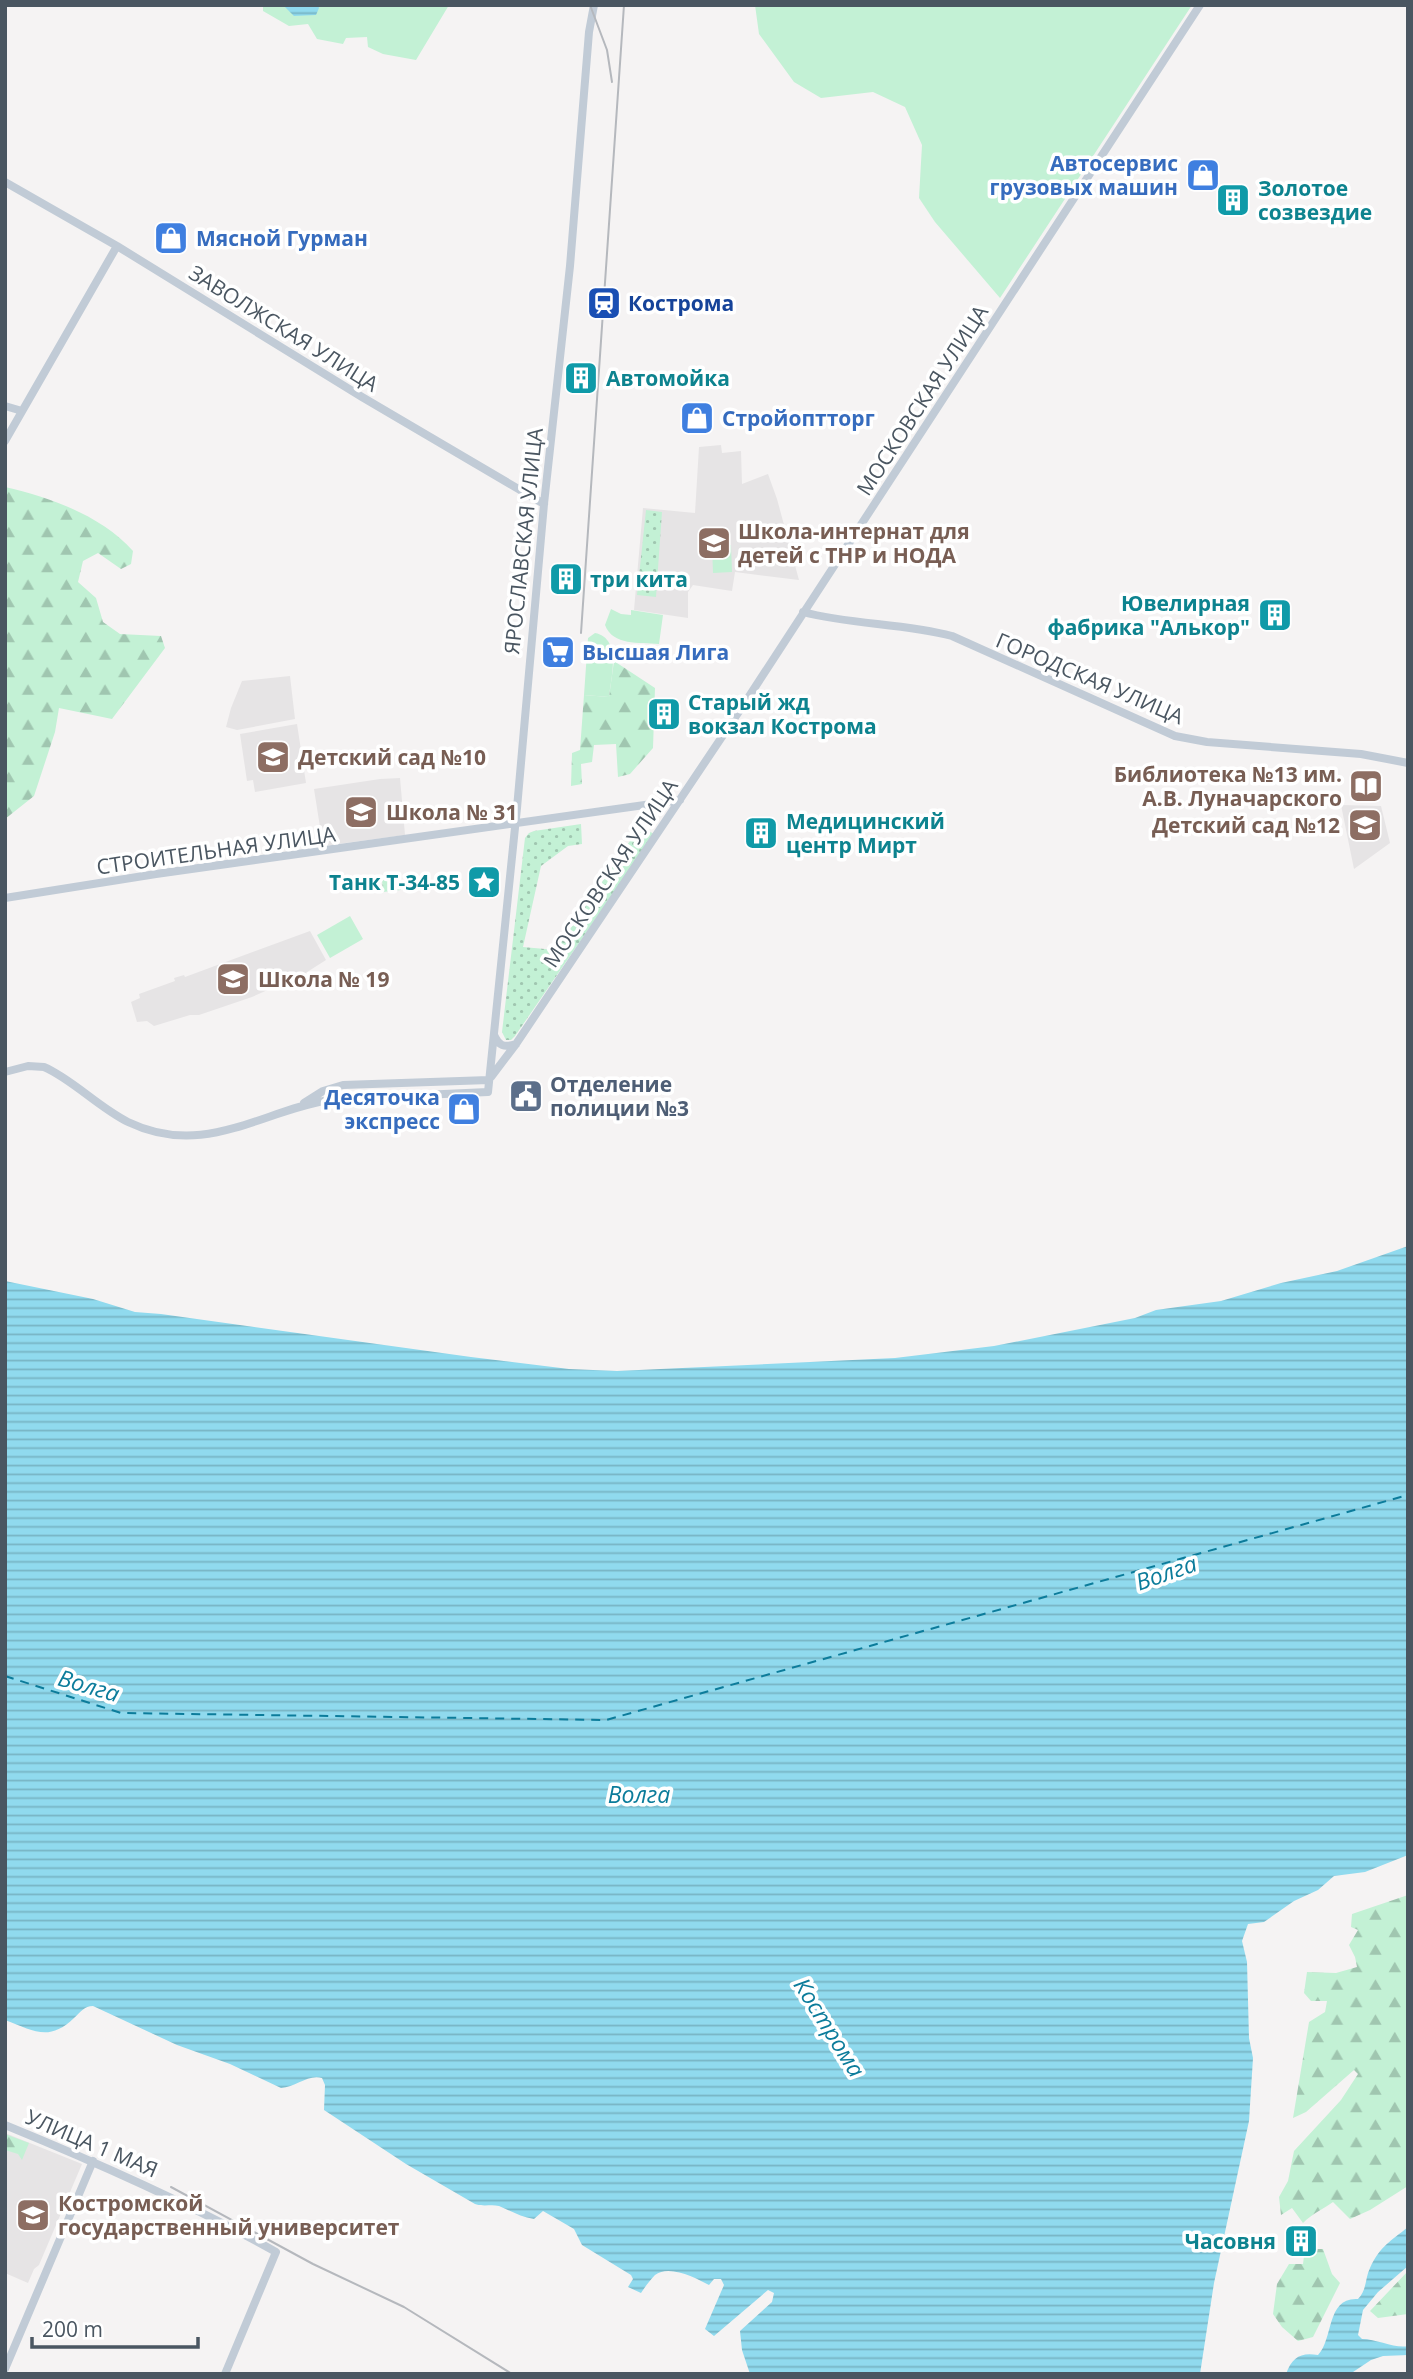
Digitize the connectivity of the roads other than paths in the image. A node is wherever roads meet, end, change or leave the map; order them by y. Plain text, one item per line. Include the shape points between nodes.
1 (594, 5) edge
2 (1200, 5) edge
3 (5, 182) edge
4 (117, 246) junction
5 (5, 406) edge
6 (22, 411) junction
7 (5, 441) edge
8 (544, 504) junction
9 (803, 612) junction
10 (1408, 764) edge
11 (680, 800) junction
12 (515, 824) junction
13 (5, 898) edge
14 (494, 1035) junction
15 (516, 1044) junction
16 (5, 1072) edge
17 (489, 1080) junction
18 (299, 1107) junction
19 (5, 2125) edge
20 (93, 2161) junction
21 (5, 2369) edge
22 (225, 2374) edge

1 - 8 street, ЯРОСЛАВСКАЯ УЛИЦА
2 - 9 street, МОСКОВСКАЯ УЛИЦА
3 - 4 street, ЗАВОЛЖСКАЯ УЛИЦА
4 - 6 street
4 - 8 street, ЗАВОЛЖСКАЯ УЛИЦА
5 - 6 street
6 - 7 street
8 - 12 street, ЯРОСЛАВСКАЯ УЛИЦА
9 - 10 street, ГОРОДСКАЯ УЛИЦА via 952,636 1175,736 1207,743 1361,754
9 - 11 street, МОСКОВСКАЯ УЛИЦА
11 - 12 street, СТРОИТЕЛЬНАЯ УЛИЦА
11 - 15 street, МОСКОВСКАЯ УЛИЦА
12 - 13 street, СТРОИТЕЛЬНАЯ УЛИЦА
12 - 14 street, ЯРОСЛАВСКАЯ УЛИЦА
14 - 15 street via 503,1046
14 - 17 street, ЯРОСЛАВСКАЯ УЛИЦА
15 - 17 street, МОСКОВСКАЯ УЛИЦА
16 - 18 street via 44,1066 128,1122 169,1134 217,1134
17 - 18 street via 343,1085 323,1091
17 - 18 street via 488,1092 343,1098
19 - 20 street, УЛИЦА 1 МАЯ
20 - 21 street
20 - 22 street, УЛИЦА 1 МАЯ via 276,2252

